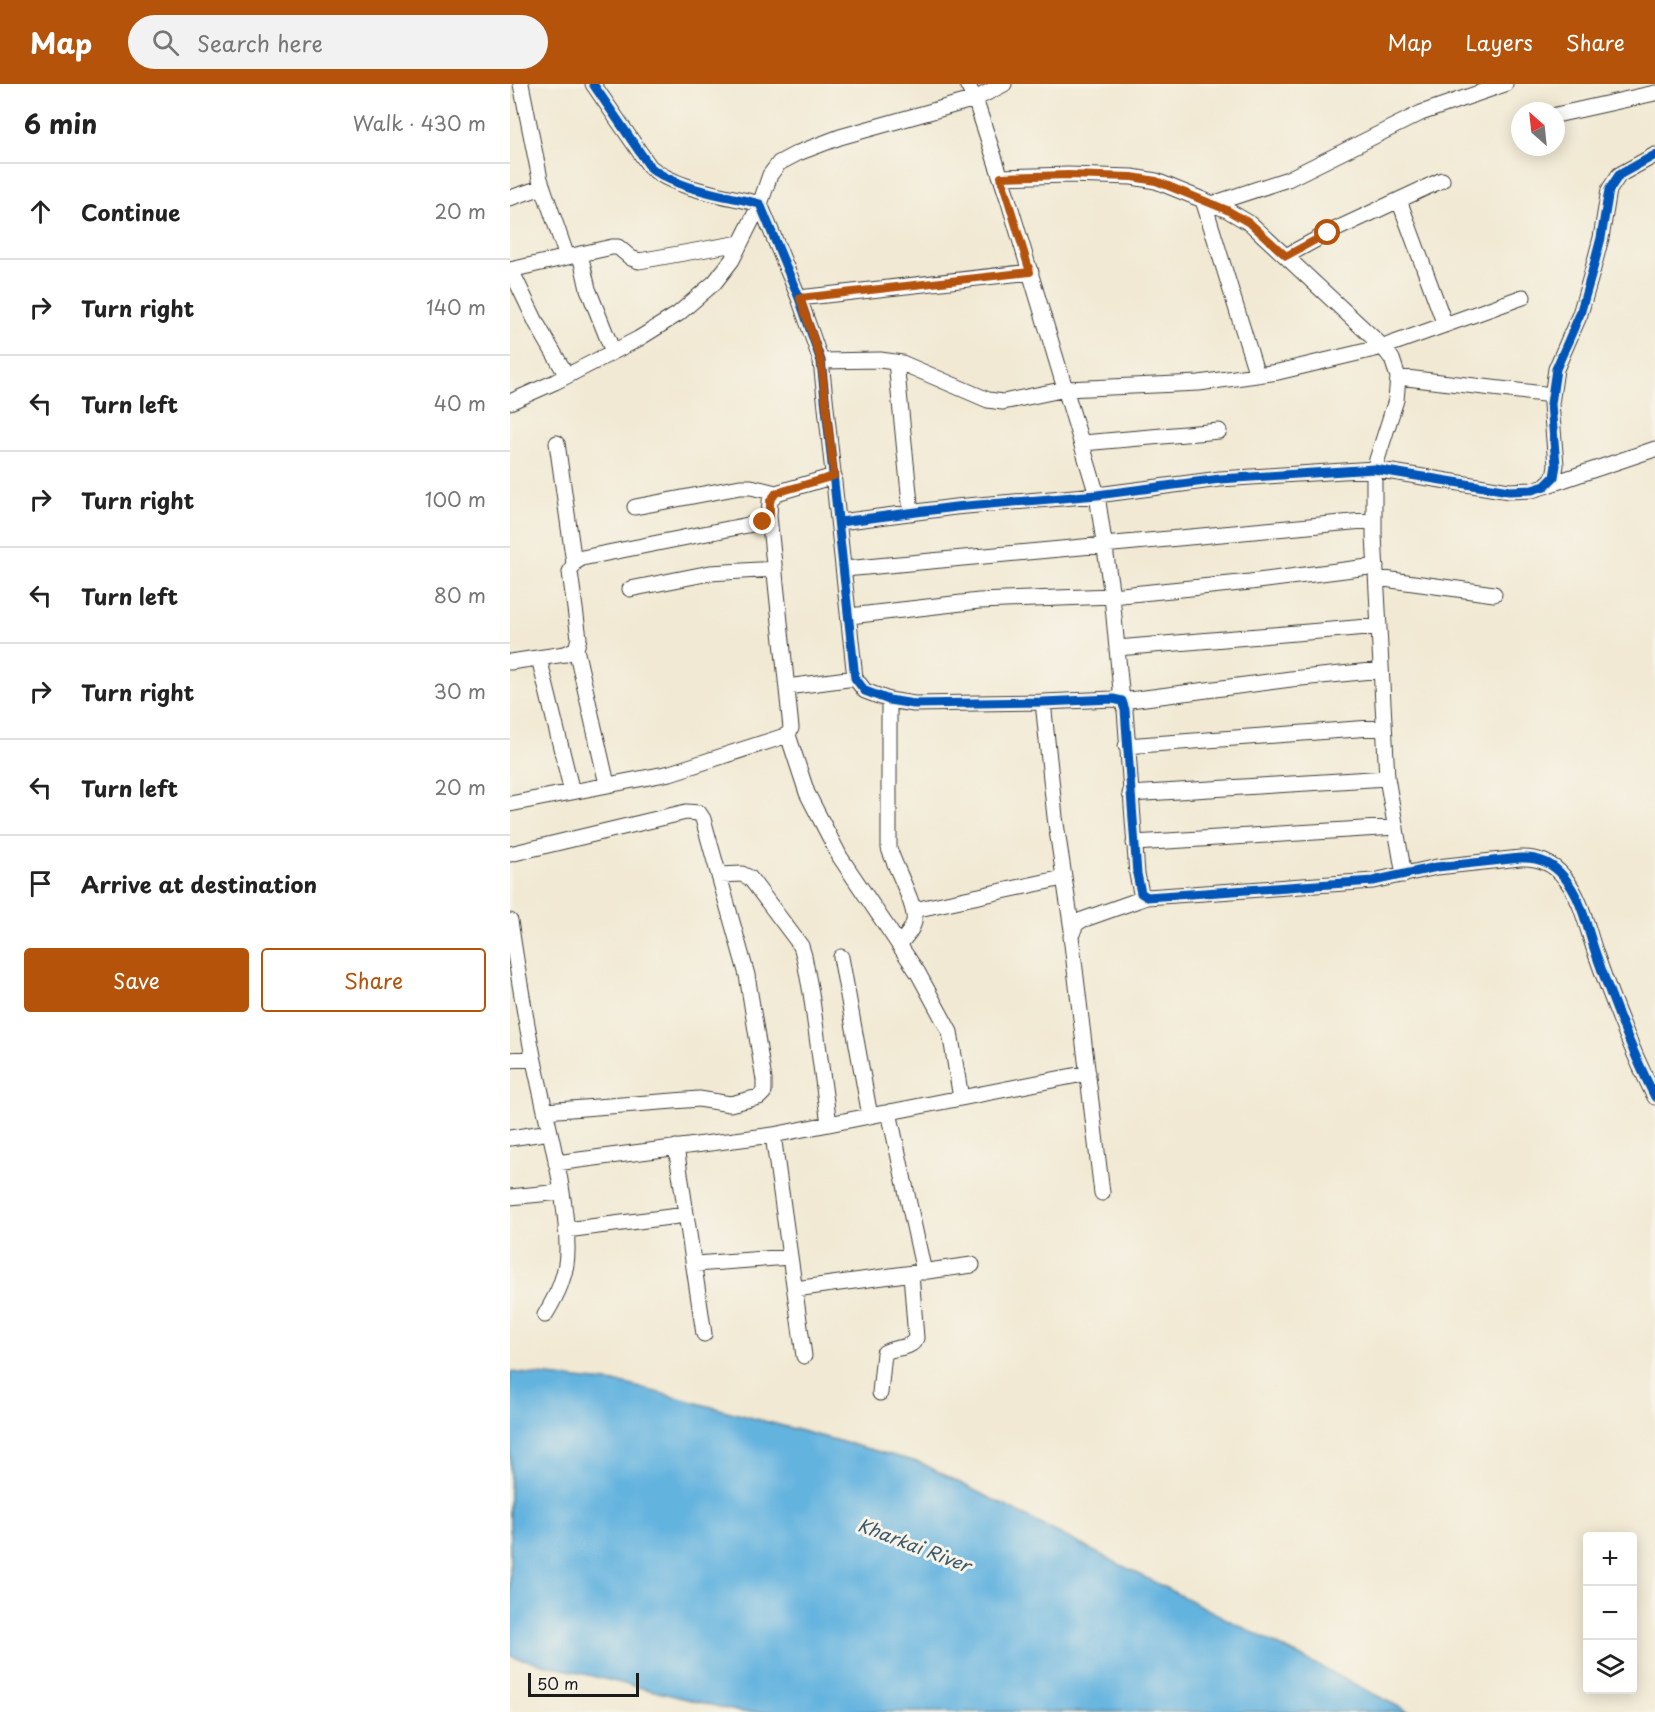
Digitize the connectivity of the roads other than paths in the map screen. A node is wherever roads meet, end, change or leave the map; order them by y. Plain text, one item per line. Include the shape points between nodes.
1 (520, 84) edge
2 (593, 84) edge
3 (967, 84) edge
4 (1004, 84) edge
5 (1506, 84) edge
6 (1655, 93) edge
7 (975, 99) junction
8 (1565, 112) edge
9 (1655, 155) edge
10 (1001, 177) junction
11 (1442, 180) dead end
12 (543, 187) junction
13 (510, 198) edge
14 (1399, 200) junction
15 (1207, 202) junction
16 (760, 204) junction
17 (740, 243) junction
18 (573, 256) junction
19 (1286, 256) junction
20 (511, 270) edge
21 (1030, 272) junction
22 (1522, 297) dead end
23 (800, 298) junction
24 (1445, 325) junction
25 (1383, 347) junction
26 (613, 352) junction
27 (821, 361) junction
28 (896, 362) junction
29 (1257, 375) junction
30 (567, 376) junction
31 (1398, 377) junction
32 (1066, 389) junction
33 (1552, 395) junction
34 (510, 402) edge
35 (1219, 431) dead end
36 (557, 443) dead end
37 (1083, 443) junction
38 (1655, 449) edge
39 (1374, 469) junction
40 (834, 476) junction
41 (1545, 486) junction
42 (776, 493) junction
43 (1098, 495) junction
44 (635, 507) dead end
45 (911, 513) junction
46 (770, 516) junction
47 (1374, 520) junction
48 (840, 522) junction
49 (1105, 543) junction
50 (573, 563) junction
51 (775, 569) junction
52 (844, 569) junction
53 (1376, 572) junction
54 (630, 589) dead end
55 (1494, 594) dead end
56 (1112, 596) junction
57 (850, 616) junction
58 (1379, 626) junction
59 (1117, 648) junction
60 (576, 649) junction
61 (539, 658) junction
62 (510, 662) edge
63 (1381, 670) junction
64 (855, 678) junction
65 (787, 687) junction
66 (888, 700) junction
67 (1122, 701) junction
68 (1043, 702) junction
69 (1384, 727) junction
70 (788, 735) junction
71 (1126, 746) junction
72 (1387, 778) junction
73 (607, 784) junction
74 (572, 792) junction
75 (1130, 794) junction
76 (510, 804) edge
77 (1396, 827) junction
78 (1134, 843) junction
79 (510, 854) edge
80 (720, 874) junction
81 (1404, 875) junction
82 (1063, 878) junction
83 (1147, 897) junction
84 (914, 910) junction
85 (510, 921) edge
86 (1072, 930) junction
87 (899, 945) junction
88 (842, 957) dead end
89 (514, 977) edge
90 (533, 1058) junction
91 (510, 1060) edge
92 (1088, 1073) junction
93 (1655, 1097) edge
94 (961, 1098) junction
95 (545, 1111) junction
96 (889, 1112) junction
97 (870, 1116) junction
98 (829, 1124) junction
99 (550, 1132) junction
100 (773, 1135) junction
101 (510, 1138) edge
102 (676, 1147) junction
103 (556, 1162) junction
104 (561, 1192) junction
105 (1102, 1193) dead end
106 (510, 1197) edge
107 (686, 1215) junction
108 (566, 1230) junction
109 (790, 1257) junction
110 (695, 1264) junction
111 (972, 1265) dead end
112 (917, 1273) junction
113 (795, 1289) junction
114 (545, 1315) dead end
115 (704, 1334) dead end
116 (804, 1356) dead end
117 (880, 1393) dead end

1 - 12 street
2 - 16 street via 650,167 660,175 675,183
3 - 7 street
4 - 7 street
5 - 15 street via 1421,113 1288,179
6 - 8 street
7 - 10 street
7 - 16 street via 840,137 798,153 779,163 770,175
9 - 33 street via 1619,175 1609,190 1591,276 1580,314 1556,369
10 - 15 street via 1132,177 1156,181
10 - 21 street
11 - 14 street
12 - 13 street
12 - 18 street
14 - 19 street
14 - 24 street
15 - 19 street via 1251,224
15 - 29 street
16 - 17 street
16 - 23 street
17 - 18 street via 639,261 618,247
17 - 26 street via 715,282 678,314
18 - 20 street
18 - 26 street
19 - 25 street
20 - 30 street
21 - 23 street
21 - 32 street
22 - 24 street
23 - 27 street
24 - 25 street
25 - 29 street
25 - 31 street
26 - 30 street
27 - 28 street
27 - 40 street
28 - 32 street via 914,366 995,402
28 - 45 street
29 - 32 street via 1200,383
30 - 34 street
31 - 33 street
31 - 39 street via 1396,400
32 - 37 street
33 - 41 street via 1556,465 1554,477
35 - 37 street
36 - 50 street
37 - 43 street
38 - 41 street
39 - 41 street via 1509,491
39 - 43 street via 1220,479
39 - 47 street
40 - 42 street
40 - 48 street
42 - 44 street via 740,487
42 - 46 street via 770,501
43 - 45 street
43 - 49 street
45 - 48 street
46 - 50 street via 755,524 582,558
46 - 51 street
47 - 49 street
47 - 53 street
48 - 52 street
49 - 52 street
49 - 56 street
50 - 60 street via 570,572 579,638
51 - 54 street via 710,573
51 - 65 street
52 - 57 street
53 - 55 street
53 - 56 street
53 - 58 street
56 - 57 street via 979,601
56 - 59 street
57 - 64 street
58 - 59 street
58 - 63 street
59 - 67 street
60 - 61 street
60 - 73 street
61 - 62 street
61 - 74 street
63 - 67 street
63 - 69 street
64 - 65 street
64 - 66 street via 865,691
65 - 70 street via 791,728
66 - 68 street via 914,704
66 - 84 street via 889,848
67 - 68 street
67 - 71 street
68 - 82 street
69 - 71 street
69 - 72 street
70 - 73 street via 670,773
70 - 87 street via 817,815
71 - 75 street
72 - 75 street
72 - 77 street
73 - 74 street
74 - 76 street
75 - 78 street
77 - 78 street
77 - 81 street
78 - 83 street via 1141,893
79 - 80 street via 694,811 703,819
80 - 95 street via 747,975 764,1092 759,1097 730,1104 699,1099
80 - 98 street via 742,873 750,878 801,946
81 - 83 street via 1373,881
81 - 93 street via 1437,867 1520,858 1554,867 1580,903 1624,1028
82 - 84 street
82 - 86 street
83 - 86 street via 1089,917
84 - 87 street via 915,921
85 - 89 street
86 - 92 street
87 - 94 street via 950,1032
88 - 97 street
89 - 90 street
90 - 91 street
90 - 95 street
92 - 94 street
92 - 105 street
94 - 96 street
95 - 99 street
96 - 97 street
96 - 112 street
97 - 98 street
98 - 100 street
99 - 101 street
99 - 103 street
100 - 102 street
100 - 109 street
102 - 103 street
102 - 107 street
103 - 104 street
104 - 106 street
104 - 108 street
107 - 108 street
107 - 110 street
108 - 114 street via 565,1271 558,1294
109 - 110 street
109 - 113 street
110 - 115 street
111 - 112 street
112 - 113 street
112 - 117 street via 916,1338 910,1345 884,1353
113 - 116 street

